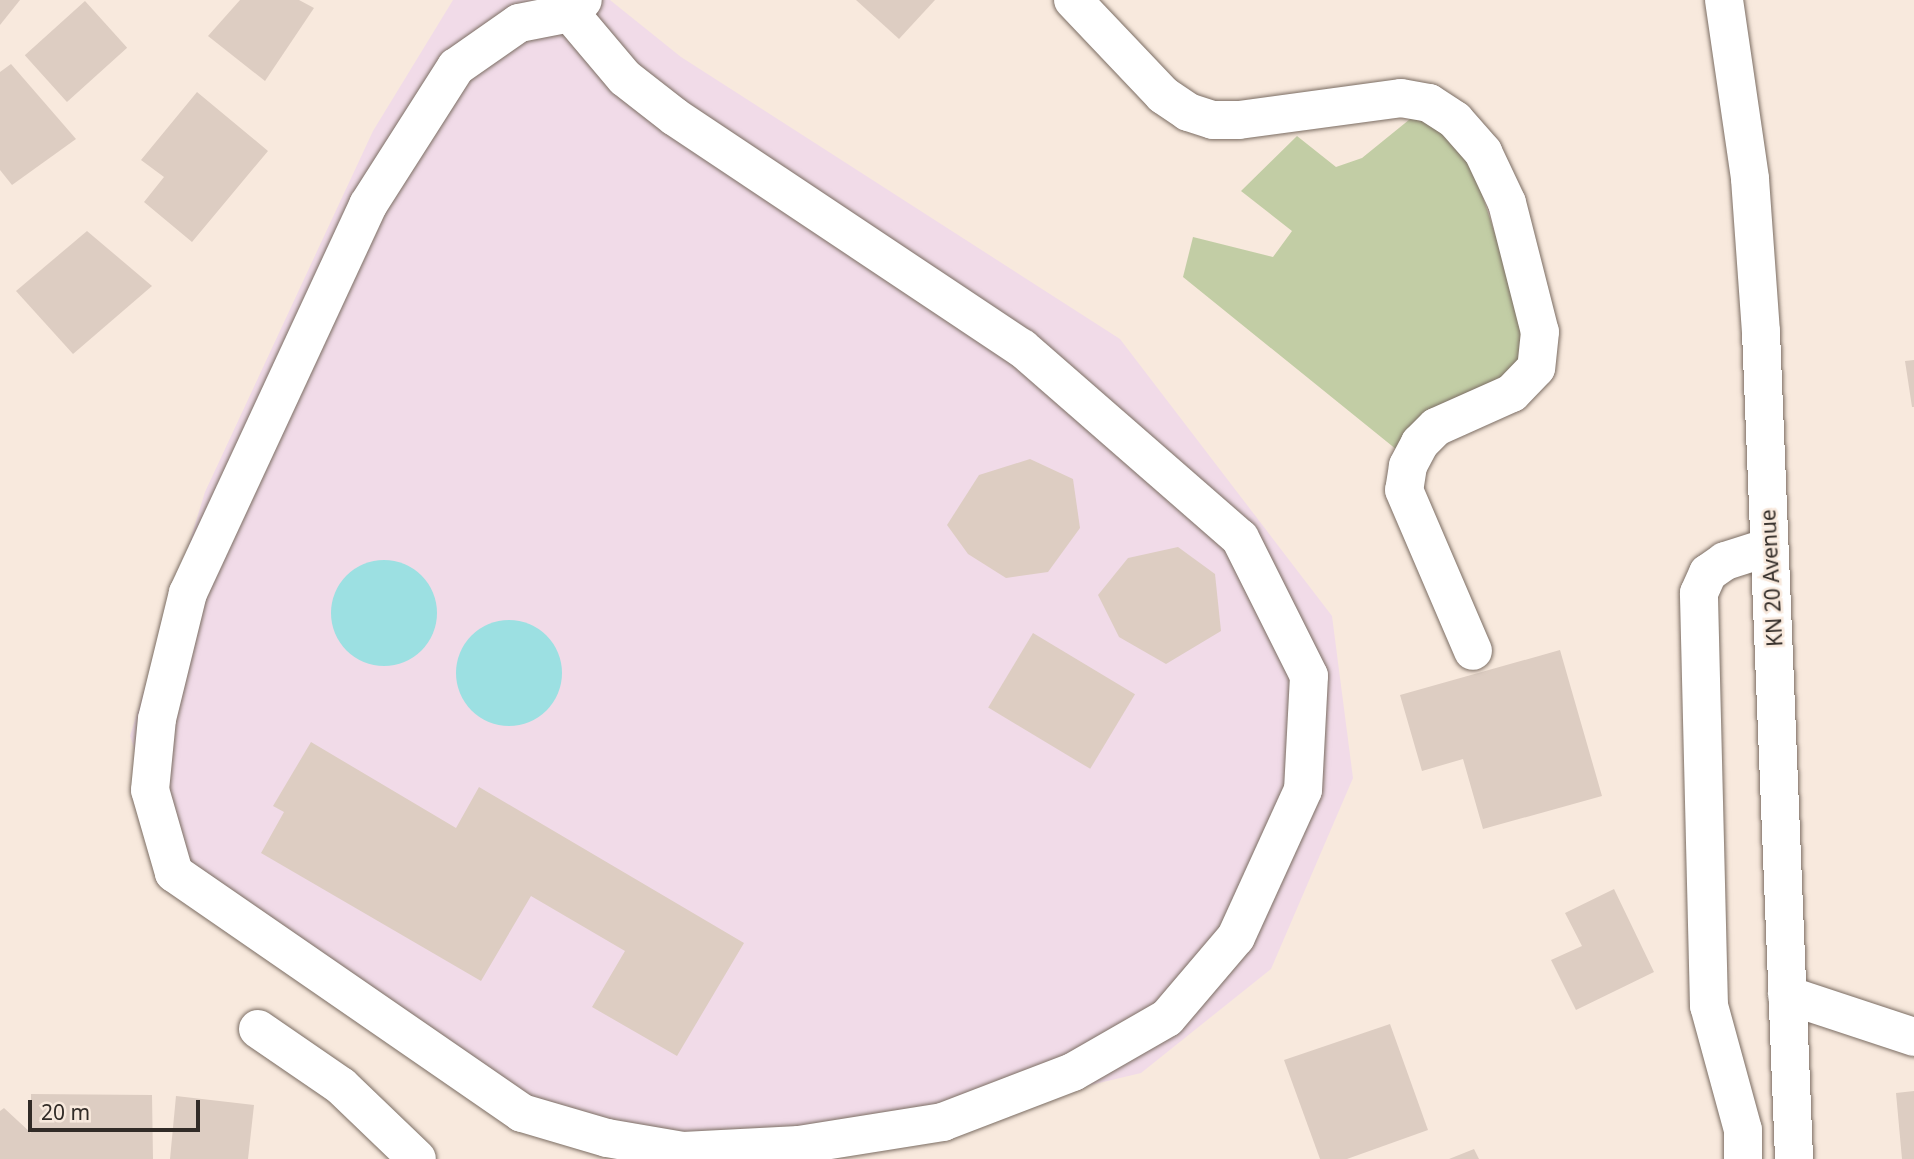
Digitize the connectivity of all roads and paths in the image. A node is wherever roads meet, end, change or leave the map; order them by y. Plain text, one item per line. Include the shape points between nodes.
1 (1073, 0) edge
2 (1724, 0) edge
3 (576, 7) edge
4 (1769, 547) junction
5 (1474, 651) dead end
6 (1787, 995) junction
7 (257, 1029) dead end
8 (1914, 1037) edge
9 (417, 1159) edge
10 (1742, 1159) edge
11 (1794, 1159) edge

1 - 5 main road via 1163,95 1188,113 1213,120 1239,120 1401,99 1429,103 1455,120 1483,152 1507,203 1540,332 1536,368 1512,393 1436,427 1420,443 1408,466 1404,490
2 - 4 main road, KN 20 Avenue via 1750,179
3 - 3 main road via 519,23 456,67 368,205 256,444 188,593 157,719 150,790 174,873 522,1113 607,1138 683,1151 799,1145 943,1122 1073,1072 1167,1018 1236,937 1303,790 1308,676 1240,538 1022,348 675,117 625,78
4 - 6 main road, KN 20 Avenue
4 - 10 main road via 1725,561 1708,573 1699,593 1709,1006 1743,1130
6 - 8 main road
6 - 11 main road, KN 20 Avenue
7 - 9 main road via 341,1086

